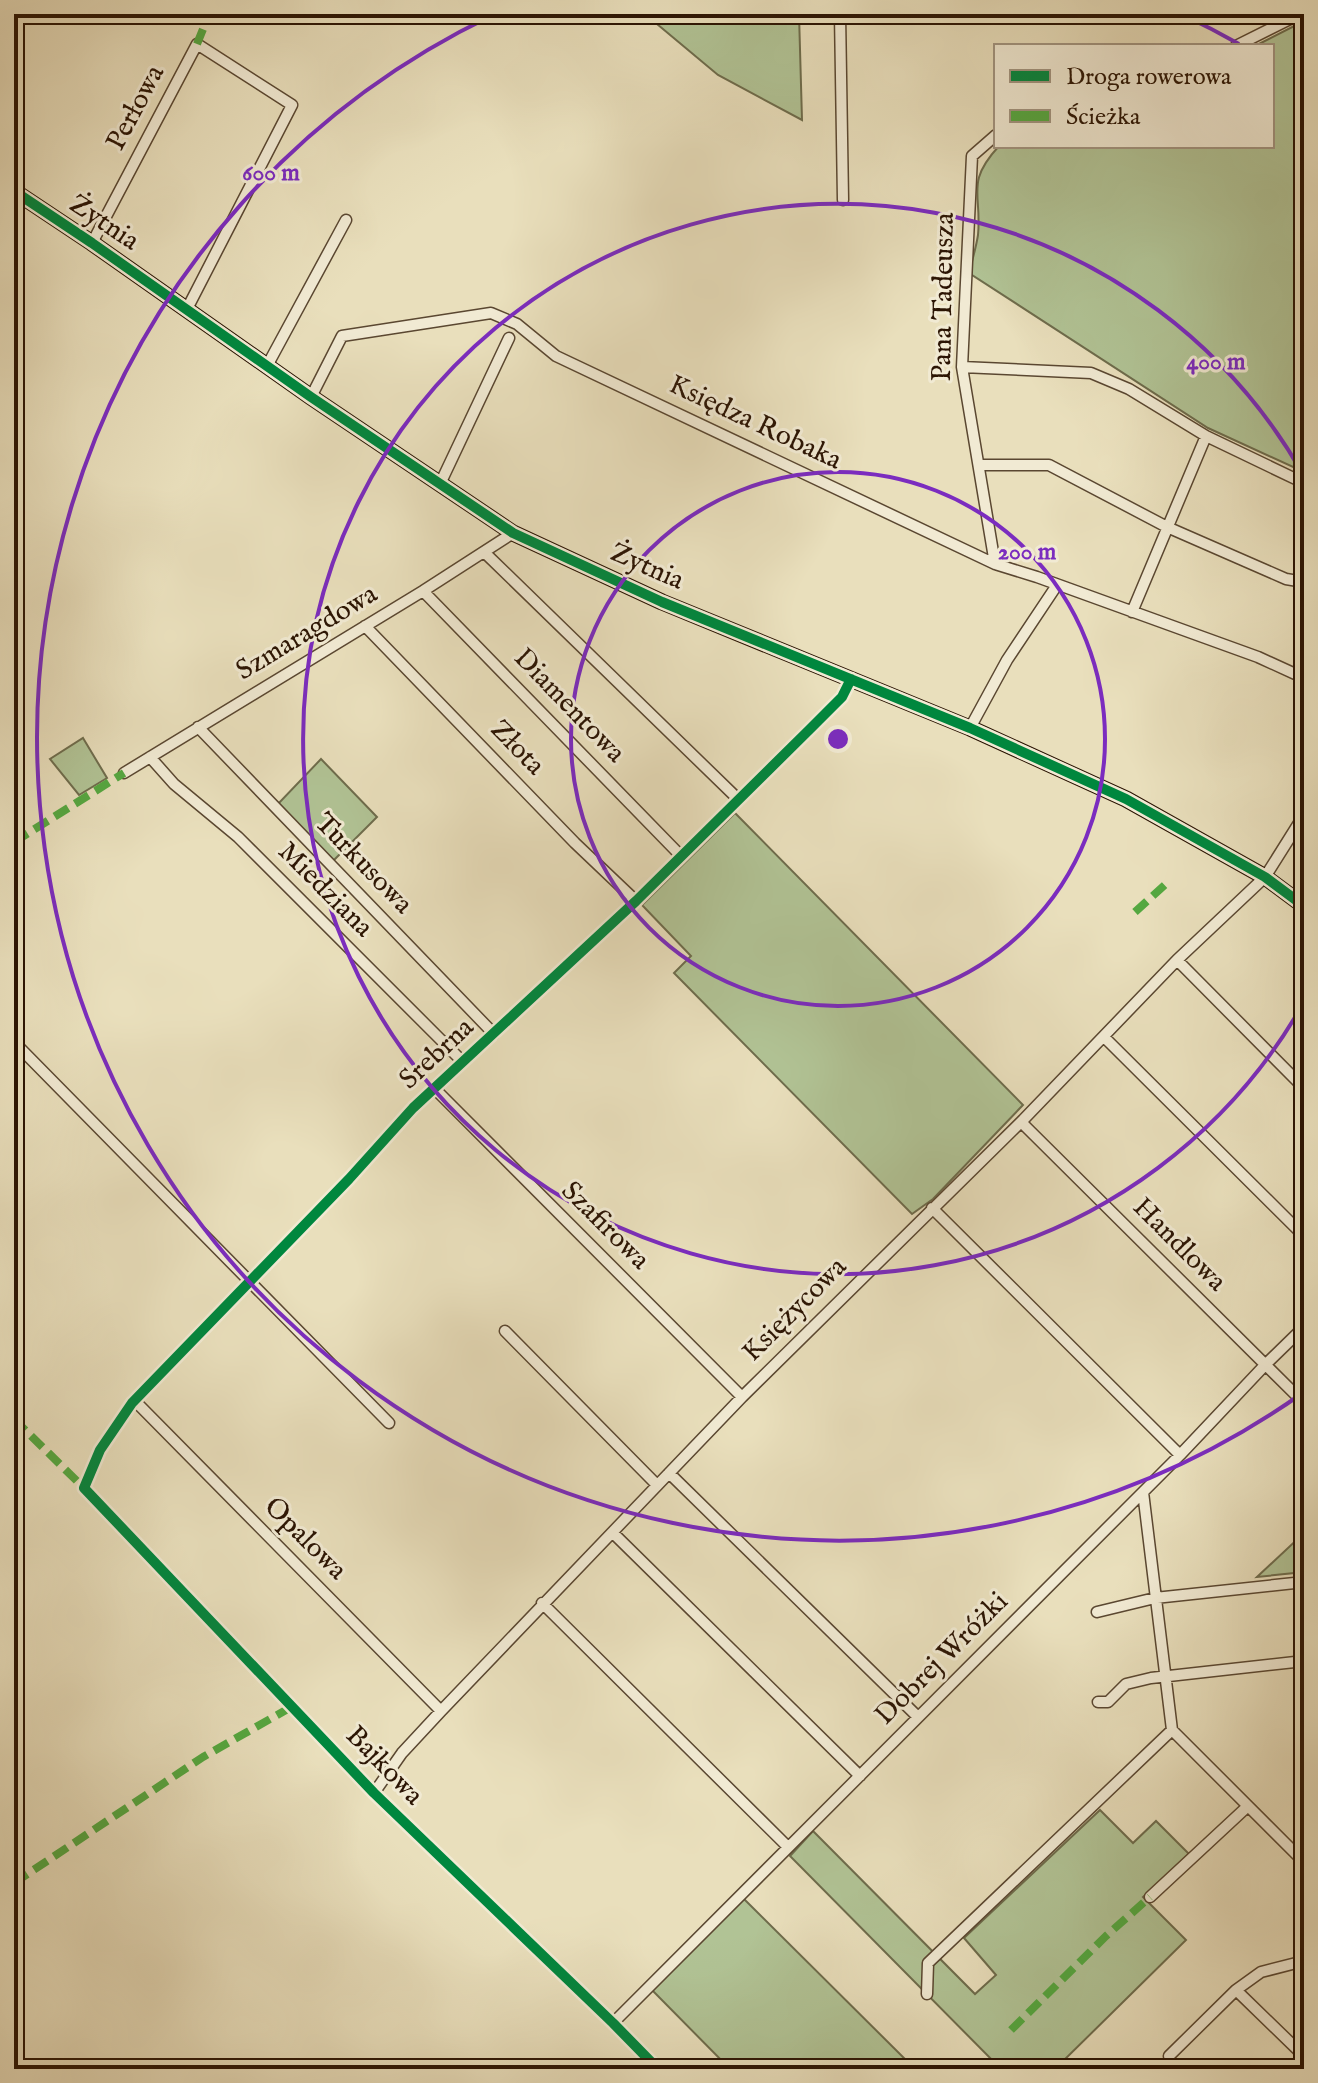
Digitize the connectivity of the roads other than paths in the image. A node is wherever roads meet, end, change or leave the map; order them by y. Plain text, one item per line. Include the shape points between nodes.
1 (840, 14) edge
2 (1300, 14) edge
3 (1240, 44) edge
4 (994, 137) edge
5 (14, 191) edge
6 (843, 200) dead end
7 (346, 220) dead end
8 (92, 243) junction
9 (187, 309) junction
10 (509, 338) dead end
11 (267, 366) junction
12 (962, 367) junction
13 (311, 397) junction
14 (1206, 436) junction
15 (979, 465) junction
16 (1304, 483) edge
17 (440, 484) junction
18 (1167, 527) junction
19 (513, 533) junction
20 (484, 552) junction
21 (995, 564) junction
22 (1304, 582) edge
23 (1057, 585) junction
24 (423, 591) junction
25 (1132, 612) junction
26 (365, 626) junction
27 (1304, 678) edge
28 (851, 679) junction
29 (198, 727) junction
30 (970, 728) junction
31 (150, 757) junction
32 (124, 773) dead end
33 (739, 800) junction
34 (1304, 815) edge
35 (681, 856) junction
36 (1265, 877) junction
37 (636, 901) junction
38 (1304, 906) edge
39 (1177, 960) junction
40 (494, 1034) junction
41 (1104, 1037) junction
42 (14, 1042) edge
43 (463, 1062) junction
44 (1304, 1088) edge
45 (435, 1089) junction
46 (1021, 1122) junction
47 (932, 1208) junction
48 (1304, 1236) edge
49 (249, 1282) junction
50 (1304, 1327) edge
51 (505, 1331) dead end
52 (1266, 1364) junction
53 (742, 1397) junction
54 (134, 1400) junction
55 (1304, 1403) edge
56 (389, 1423) dead end
57 (1180, 1455) junction
58 (669, 1473) junction
59 (657, 1485) junction
60 (84, 1488) joint
61 (1143, 1492) junction
62 (613, 1533) junction
63 (1304, 1582) edge
64 (1155, 1598) junction
65 (542, 1603) junction
66 (1097, 1612) dead end
67 (1304, 1661) edge
68 (1165, 1675) junction
69 (1098, 1702) dead end
70 (441, 1711) junction
71 (918, 1717) junction
72 (1172, 1730) junction
73 (860, 1776) junction
74 (374, 1793) junction
75 (1248, 1806) junction
76 (788, 1847) junction
77 (1304, 1862) edge
78 (1150, 1897) dead end
79 (1304, 1961) edge
80 (1236, 1990) junction
81 (927, 1994) dead end
82 (613, 2023) junction
83 (1169, 2056) dead end
84 (1304, 2056) edge
85 (658, 2069) edge

1 - 6 street
2 - 3 street
4 - 12 street, Pana Tadeusza via 972,156
5 - 8 street, Żytnia
7 - 11 street
8 - 9 street, Żytnia
8 - 9 street, Perłowa via 197,44 292,105
9 - 11 street, Żytnia
10 - 17 street
11 - 13 street, Żytnia
12 - 14 street via 1091,373 1129,389
12 - 15 street, Pana Tadeusza
13 - 17 street, Żytnia
13 - 21 street, Księdza Robaka via 342,336 491,313 517,324 556,356
14 - 16 street
14 - 18 street
15 - 18 street via 1049,465
15 - 21 street, Pana Tadeusza
17 - 19 street, Żytnia
18 - 22 street
18 - 25 street
19 - 20 street, Szmaragdowa
19 - 28 street, Żytnia via 662,602
20 - 24 street, Szmaragdowa
20 - 33 street
21 - 23 street, Księdza Robaka
23 - 25 street, Księdza Robaka
23 - 30 street
24 - 26 street, Szmaragdowa
24 - 35 street, Diamentowa
25 - 27 street, Księdza Robaka
26 - 29 street, Szmaragdowa
26 - 37 street, Złota
28 - 30 street, Żytnia
28 - 33 street, Srebrna via 842,697
29 - 31 street, Szmaragdowa
29 - 40 street, Turkusowa
30 - 36 street, Żytnia via 1126,799
31 - 32 street, Szmaragdowa
31 - 43 street, Miedziana via 238,837
33 - 35 street, Srebrna
34 - 36 street, Księżycowa
35 - 37 street, Srebrna
36 - 38 street, Żytnia
36 - 39 street, Księżycowa
37 - 40 street, Srebrna
39 - 41 street, Księżycowa
39 - 44 street
40 - 43 street, Srebrna
41 - 46 street, Księżycowa
41 - 48 street
42 - 49 street
43 - 45 street, Srebrna
45 - 49 street, Srebrna
45 - 53 street, Szafirowa
46 - 47 street, Księżycowa
46 - 52 street, Handlowa
47 - 53 street, Księżycowa
47 - 57 street
49 - 54 street, Srebrna
49 - 56 street
50 - 52 street, Dobrej Wróżki
51 - 59 street
52 - 55 street, Handlowa
52 - 57 street, Dobrej Wróżki
53 - 58 street, Księżycowa
54 - 60 street, Srebrna via 100,1450
54 - 70 street, Opalowa
57 - 61 street, Dobrej Wróżki
58 - 59 street, Księżycowa
58 - 71 street
59 - 62 street, Księżycowa
60 - 74 street, Bajkowa
61 - 64 street
61 - 71 street, Dobrej Wróżki
62 - 65 street, Księżycowa
62 - 73 street
63 - 64 street
64 - 66 street
64 - 68 street
65 - 70 street, Księżycowa
65 - 76 street
67 - 68 street
68 - 69 street via 1126,1684 1108,1702
68 - 72 street
70 - 74 street, Księżycowa
71 - 73 street, Dobrej Wróżki
72 - 75 street
72 - 81 street via 928,1963
73 - 76 street, Dobrej Wróżki
74 - 82 street, Bajkowa
75 - 77 street
75 - 78 street
76 - 82 street, Dobrej Wróżki
79 - 80 street via 1261,1972
80 - 83 street
80 - 84 street
82 - 85 street, Bajkowa

